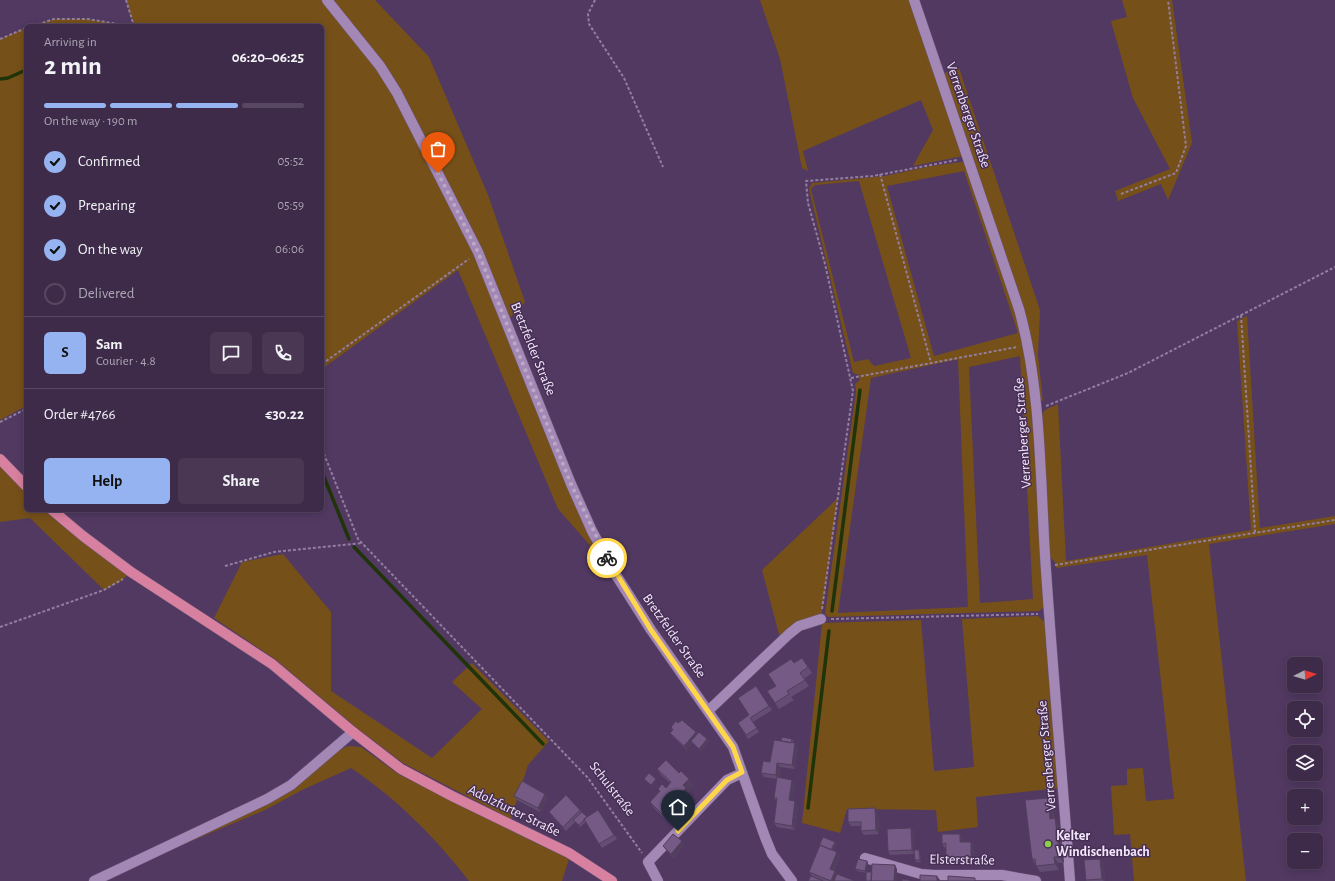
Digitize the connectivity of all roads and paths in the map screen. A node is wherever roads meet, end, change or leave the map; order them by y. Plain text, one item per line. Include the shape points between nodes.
1 (126, 0) edge
2 (327, 0) edge
3 (595, 0) edge
4 (914, 0) edge
5 (1168, 0) edge
6 (39, 24) edge
7 (117, 24) edge
8 (133, 24) edge
9 (24, 29) edge
10 (0, 39) edge
11 (968, 158) junction
12 (664, 166) dead end
13 (880, 174) junction
14 (1121, 194) dead end
15 (478, 252) junction
16 (1335, 267) edge
17 (1241, 315) junction
18 (1030, 348) junction
19 (324, 363) edge
20 (931, 363) junction
21 (852, 378) junction
22 (24, 410) edge
23 (1036, 410) junction
24 (0, 422) edge
25 (324, 454) edge
26 (0, 459) edge
27 (24, 484) edge
28 (54, 512) edge
29 (1335, 520) edge
30 (1255, 532) junction
31 (362, 543) junction
32 (225, 566) dead end
33 (1046, 566) junction
34 (131, 572) junction
35 (1049, 613) junction
36 (821, 619) junction
37 (0, 627) edge
38 (708, 711) junction
39 (353, 732) junction
40 (742, 772) junction
41 (865, 858) dead end
42 (648, 862) junction
43 (94, 881) edge
44 (612, 881) edge
45 (658, 881) edge
46 (792, 881) edge
47 (1036, 881) edge
48 (1070, 881) edge

1 - 8 path
2 - 15 street, Bretzfelder Straße via 380,66 397,94
3 - 12 path via 588,14 589,24 624,78
4 - 11 street, Verrenberger Straße
5 - 14 path via 1186,146 1176,173
6 - 7 path via 54,19 88,19
9 - 10 path
11 - 13 path
11 - 18 street, Verrenberger Straße
13 - 20 path
13 - 21 path via 806,180 808,202
15 - 19 path
15 - 38 street, Bretzfelder Straße via 592,531 616,576
16 - 17 path
17 - 23 path via 1128,373
17 - 30 path
18 - 20 path via 1022,346
18 - 23 street, Verrenberger Straße
20 - 21 path
21 - 36 path via 853,391
22 - 24 path
23 - 33 street, Verrenberger Straße
25 - 31 path, Schulstraße via 358,539
26 - 27 main road
28 - 34 main road, Adolzfurter Straße
29 - 30 path
30 - 33 path
31 - 32 path via 274,552
31 - 42 path, Schulstraße via 588,778
33 - 35 street, Verrenberger Straße
34 - 37 path via 120,582 104,590
34 - 39 main road, Adolzfurter Straße via 272,664
35 - 36 path
35 - 48 street, Verrenberger Straße
36 - 38 street via 799,626 789,634
38 - 40 street, Bretzfelder Straße via 733,747
39 - 43 street via 291,785 267,799
39 - 44 main road, Adolzfurter Straße via 401,769 569,853
40 - 42 street via 727,780
40 - 46 street, Bretzfelder Straße via 772,854
41 - 47 street, Elsterstraße via 921,874 1002,875
42 - 45 street

